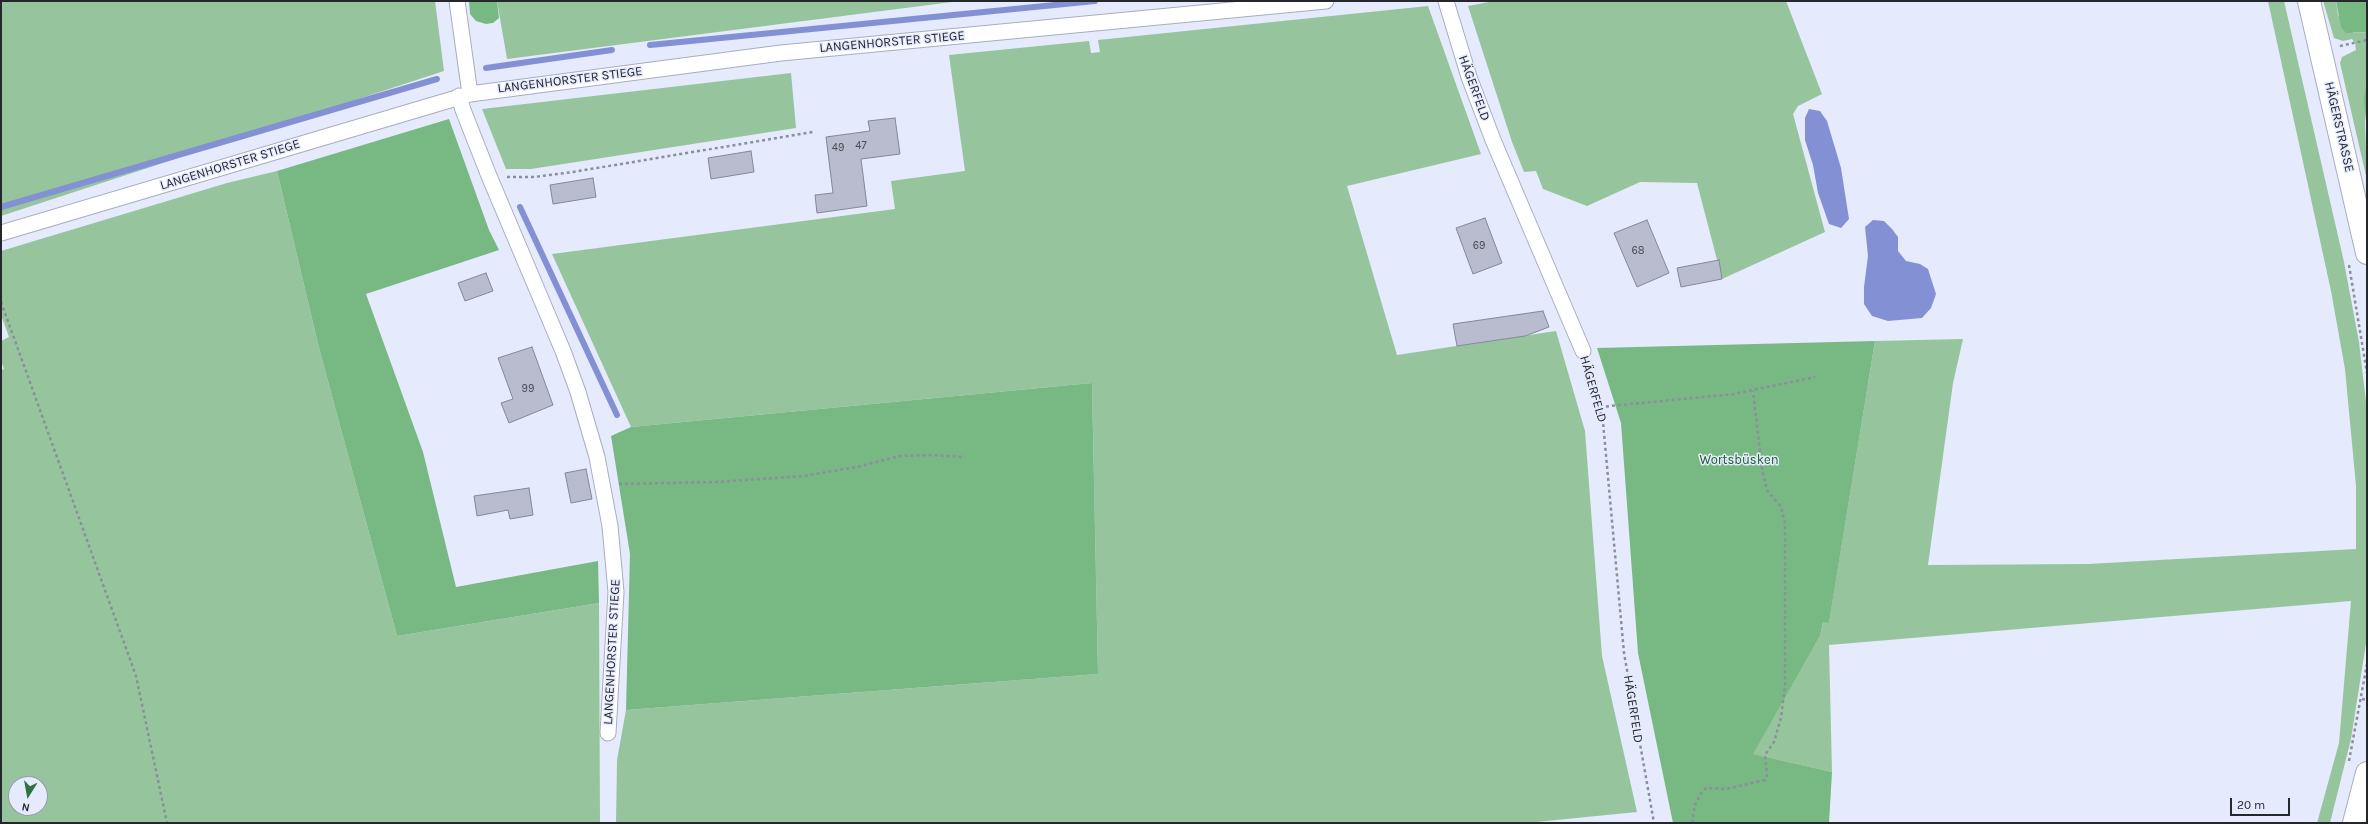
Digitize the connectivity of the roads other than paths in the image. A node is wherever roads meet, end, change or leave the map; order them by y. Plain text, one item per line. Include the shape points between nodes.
1 (457, 1) edge
2 (1326, 1) edge
3 (1446, 1) edge
4 (2309, 1) edge
5 (464, 95) junction
6 (1, 233) edge
7 (2367, 253) edge
8 (1582, 351) road end
9 (608, 733) dead end
10 (2357, 771) edge
11 (2354, 823) edge

1 - 5 street
2 - 5 street, LANGENHORSTER STIEGE via 781,53
3 - 8 street, HÄGERFELD via 1469,77 1493,140
4 - 7 main road, HÄGERSTRASSE
5 - 6 street, LANGENHORSTER STIEGE
5 - 9 street, LANGENHORSTER STIEGE via 463,110 578,392 603,485 611,534 616,592
10 - 11 main road

